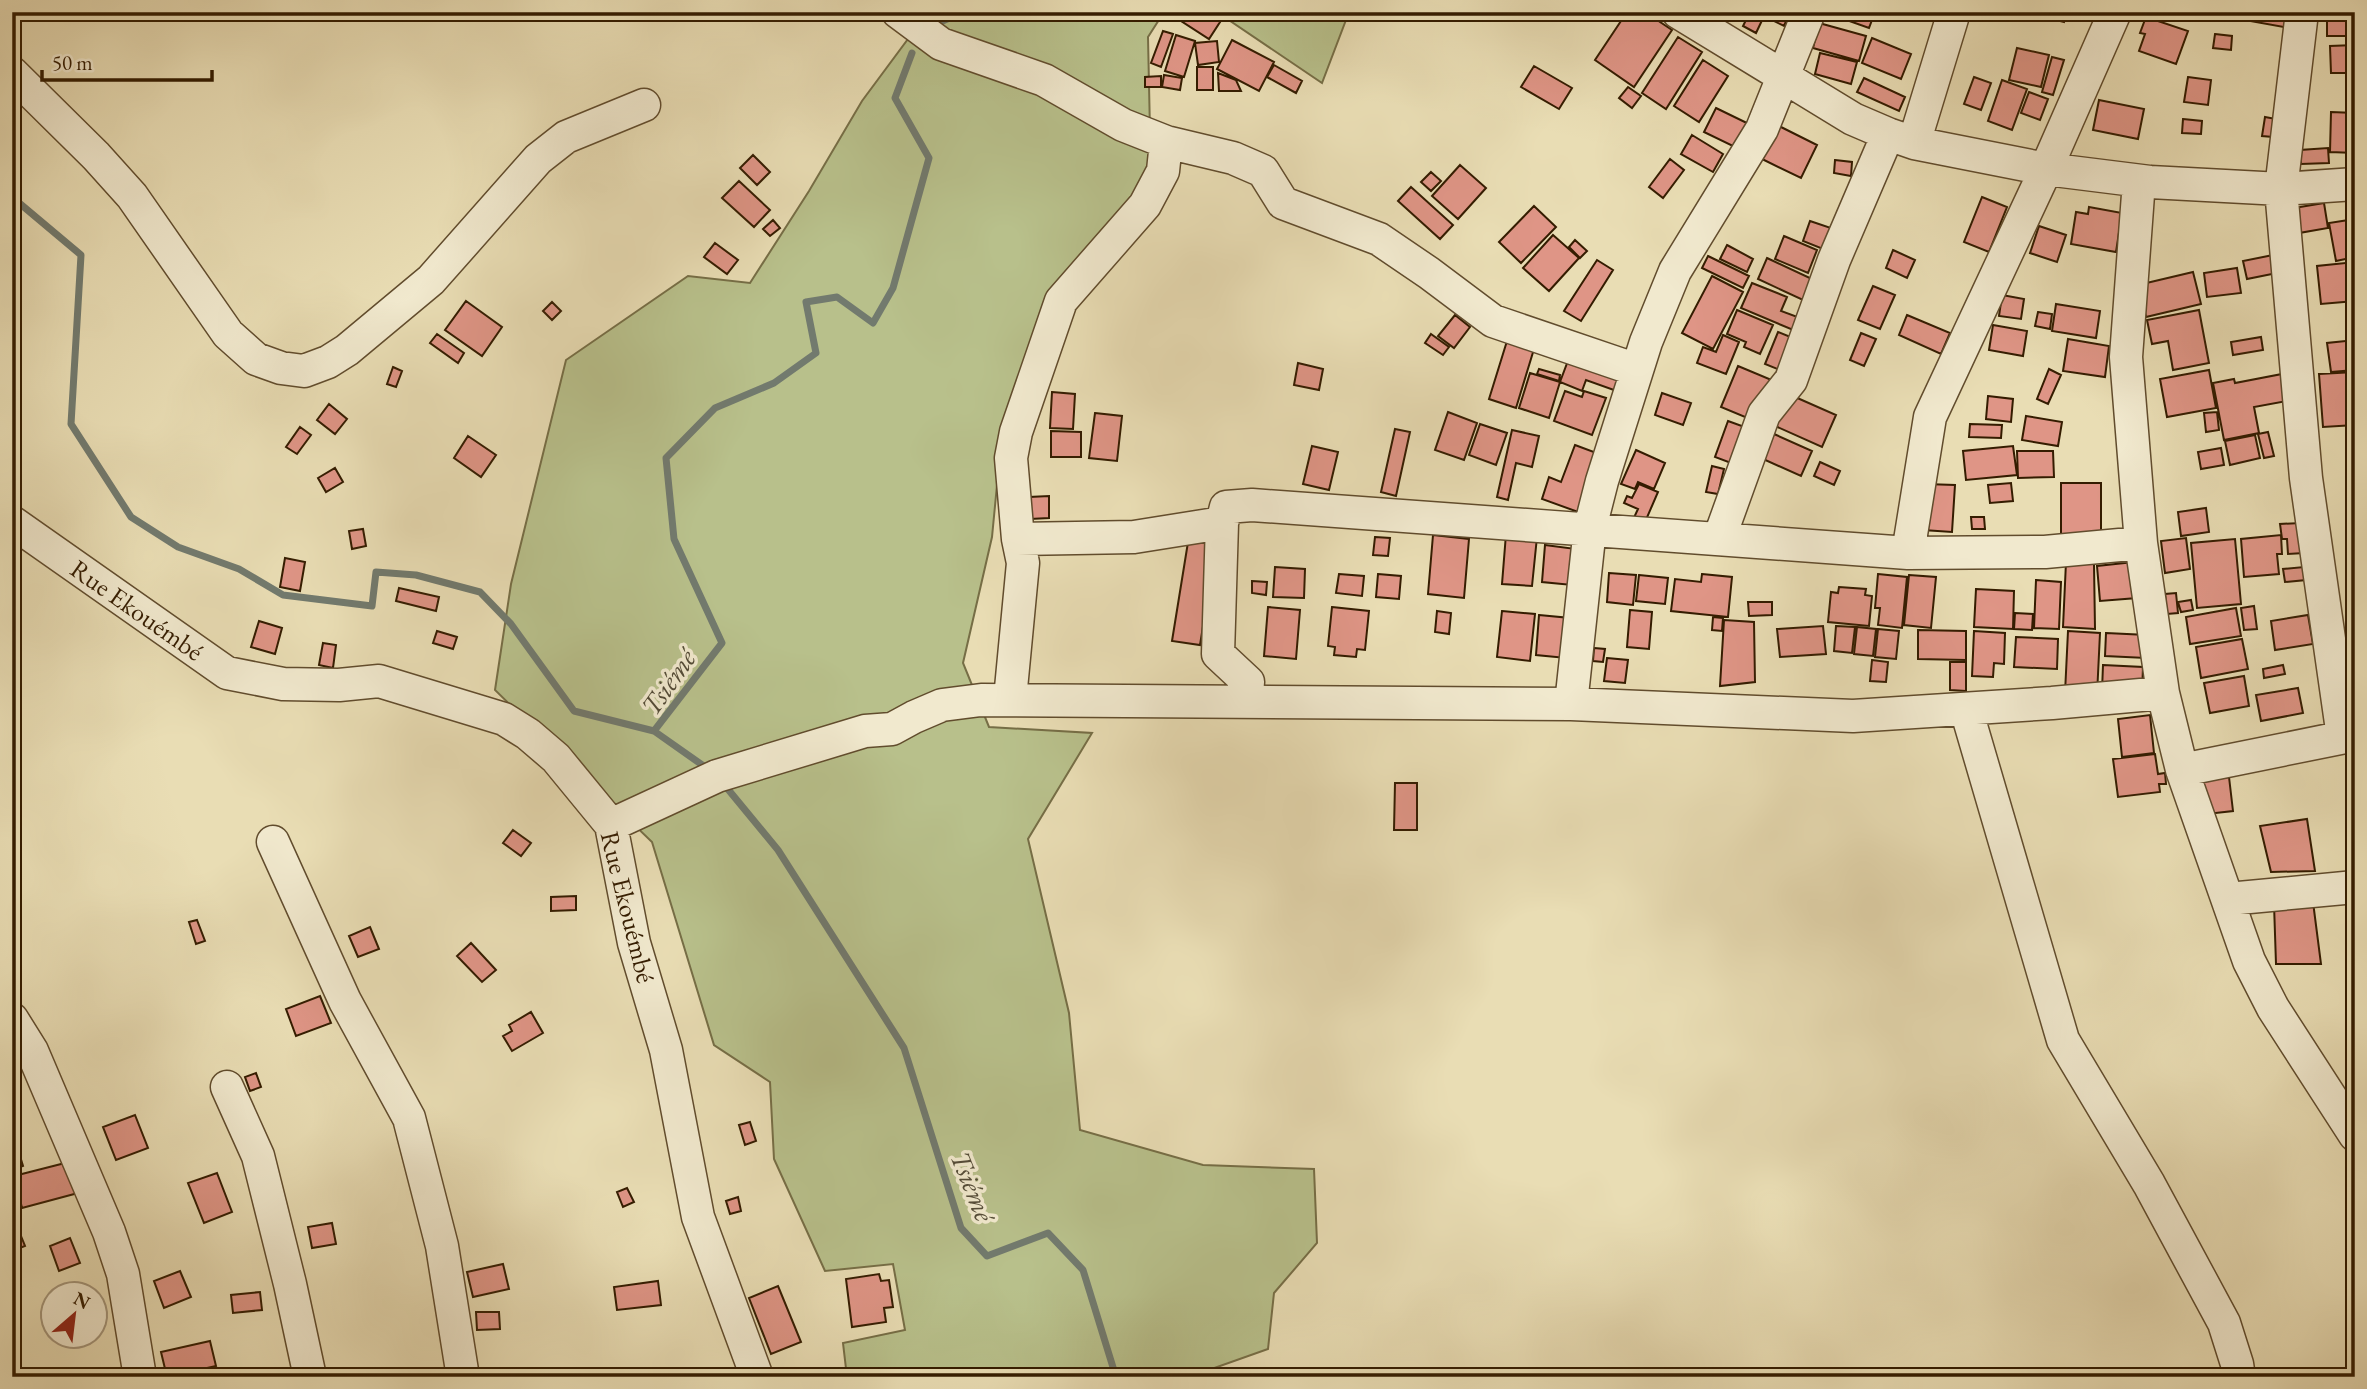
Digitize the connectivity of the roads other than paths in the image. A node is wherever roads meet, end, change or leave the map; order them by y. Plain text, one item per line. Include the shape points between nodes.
1 (898, 12) edge
2 (1678, 12) edge
3 (1809, 12) edge
4 (1954, 12) edge
5 (2115, 12) edge
6 (2302, 12) edge
7 (12, 73) edge
8 (1783, 78) junction
9 (644, 105) dead end
10 (1901, 138) junction
11 (1166, 142) junction
12 (2046, 169) junction
13 (2139, 181) junction
14 (2355, 184) edge
15 (2281, 189) junction
16 (1637, 370) junction
17 (12, 522) edge
18 (1222, 523) junction
19 (1590, 528) junction
20 (1018, 539) junction
21 (1719, 539) junction
22 (2141, 543) junction
23 (1908, 553) junction
24 (2163, 693) junction
25 (1010, 699) junction
26 (1246, 701) junction
27 (1571, 704) junction
28 (1966, 709) junction
29 (2349, 736) edge
30 (2182, 770) junction
31 (611, 825) junction
32 (273, 842) dead end
33 (2355, 887) edge
34 (2228, 899) junction
35 (12, 1019) edge
36 (227, 1087) dead end
37 (2355, 1135) edge
38 (140, 1377) edge
39 (310, 1377) edge
40 (463, 1377) edge
41 (757, 1377) edge
42 (2238, 1377) edge

1 - 11 street via 941,44 1044,80 1123,125
2 - 8 street
3 - 8 street
4 - 10 street
5 - 12 street
6 - 15 street
7 - 9 street via 132,196 228,334 256,359 304,371 346,350 431,280 538,159 566,137
8 - 10 street via 1853,119
8 - 16 street via 1762,129 1675,271
10 - 12 street
10 - 21 street via 1834,260 1791,380 1764,414
11 - 16 street via 1233,158 1263,171 1283,203 1380,239 1493,321
11 - 20 street via 1163,171 1145,205 1061,300 1011,458
12 - 13 street
12 - 23 street via 1930,417
13 - 15 street
13 - 22 street via 2126,357
14 - 15 street
15 - 29 street via 2306,478
16 - 19 street
17 - 31 street, Rue Ekouémbé via 227,673 283,684 379,681 504,719 555,758
18 - 19 street via 1226,507 1252,505
18 - 20 street via 1133,537
18 - 26 street via 1218,654 1248,682
19 - 21 street
19 - 27 street
20 - 25 street via 1023,562
21 - 23 street
22 - 23 street via 2045,552
22 - 24 street
24 - 28 street
24 - 30 street
25 - 26 street
25 - 31 street via 942,705 892,729 865,731 717,776
26 - 27 street
27 - 28 street via 1853,716
28 - 42 street via 2063,1040 2149,1184 2224,1323
29 - 30 street
30 - 34 street
31 - 41 street, Rue Ekouémbé via 634,943 666,1050 698,1217
32 - 40 street via 345,1000 409,1118 442,1246
33 - 34 street
34 - 37 street via 2249,961 2273,1008
35 - 38 street via 33,1051 108,1232 122,1275
36 - 39 street via 258,1156

